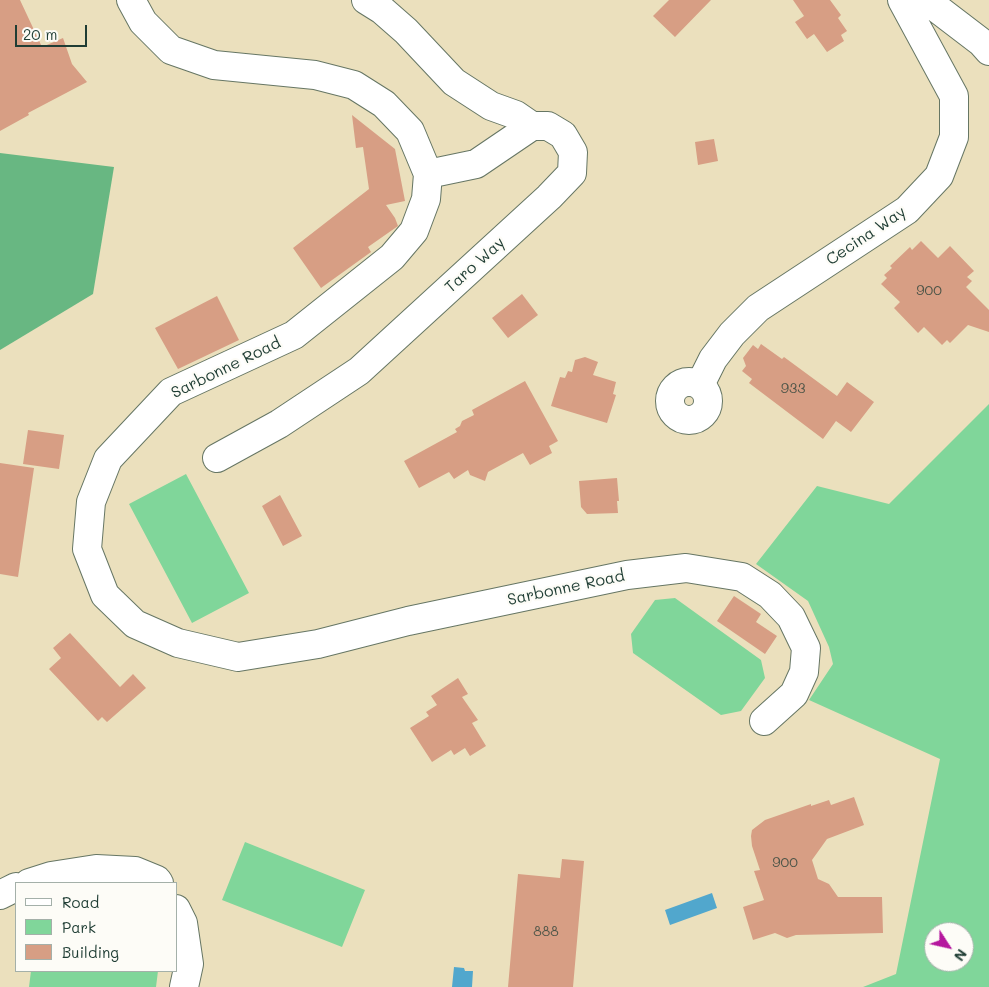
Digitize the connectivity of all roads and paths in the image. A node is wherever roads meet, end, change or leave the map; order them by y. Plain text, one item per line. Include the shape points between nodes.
1 (131, 0) edge
2 (366, 0) edge
3 (902, 0) edge
4 (926, 0) edge
5 (989, 51) edge
6 (532, 126) junction
7 (428, 174) junction
8 (700, 385) dead end
9 (217, 458) dead end
10 (764, 721) dead end
11 (32, 882) edge
12 (158, 882) edge
13 (15, 888) edge
14 (0, 895) edge
15 (178, 913) edge
16 (184, 987) edge

1 - 7 street, Sarbonne Road via 143,22 171,50 214,65 315,75 354,85 384,104 410,131
2 - 6 street via 406,31 454,82 491,106 516,115
3 - 8 street, Cecina Way via 954,96 954,137 939,176 907,210 758,308 727,340
4 - 5 street
6 - 7 street via 476,164
6 - 9 street, Taro Way via 548,126 563,135 573,152 572,173 550,198 359,371 279,424
7 - 10 street, Sarbonne Road via 426,200 414,231 392,257 294,335 171,392 108,459 91,502 87,549 105,595 135,624 178,643 238,658 318,644 408,621 627,575 686,568 742,577 770,594 791,617 806,648 804,672 794,694
11 - 12 street via 96,869 135,871
13 - 14 street
15 - 16 street via 183,923 188,964

